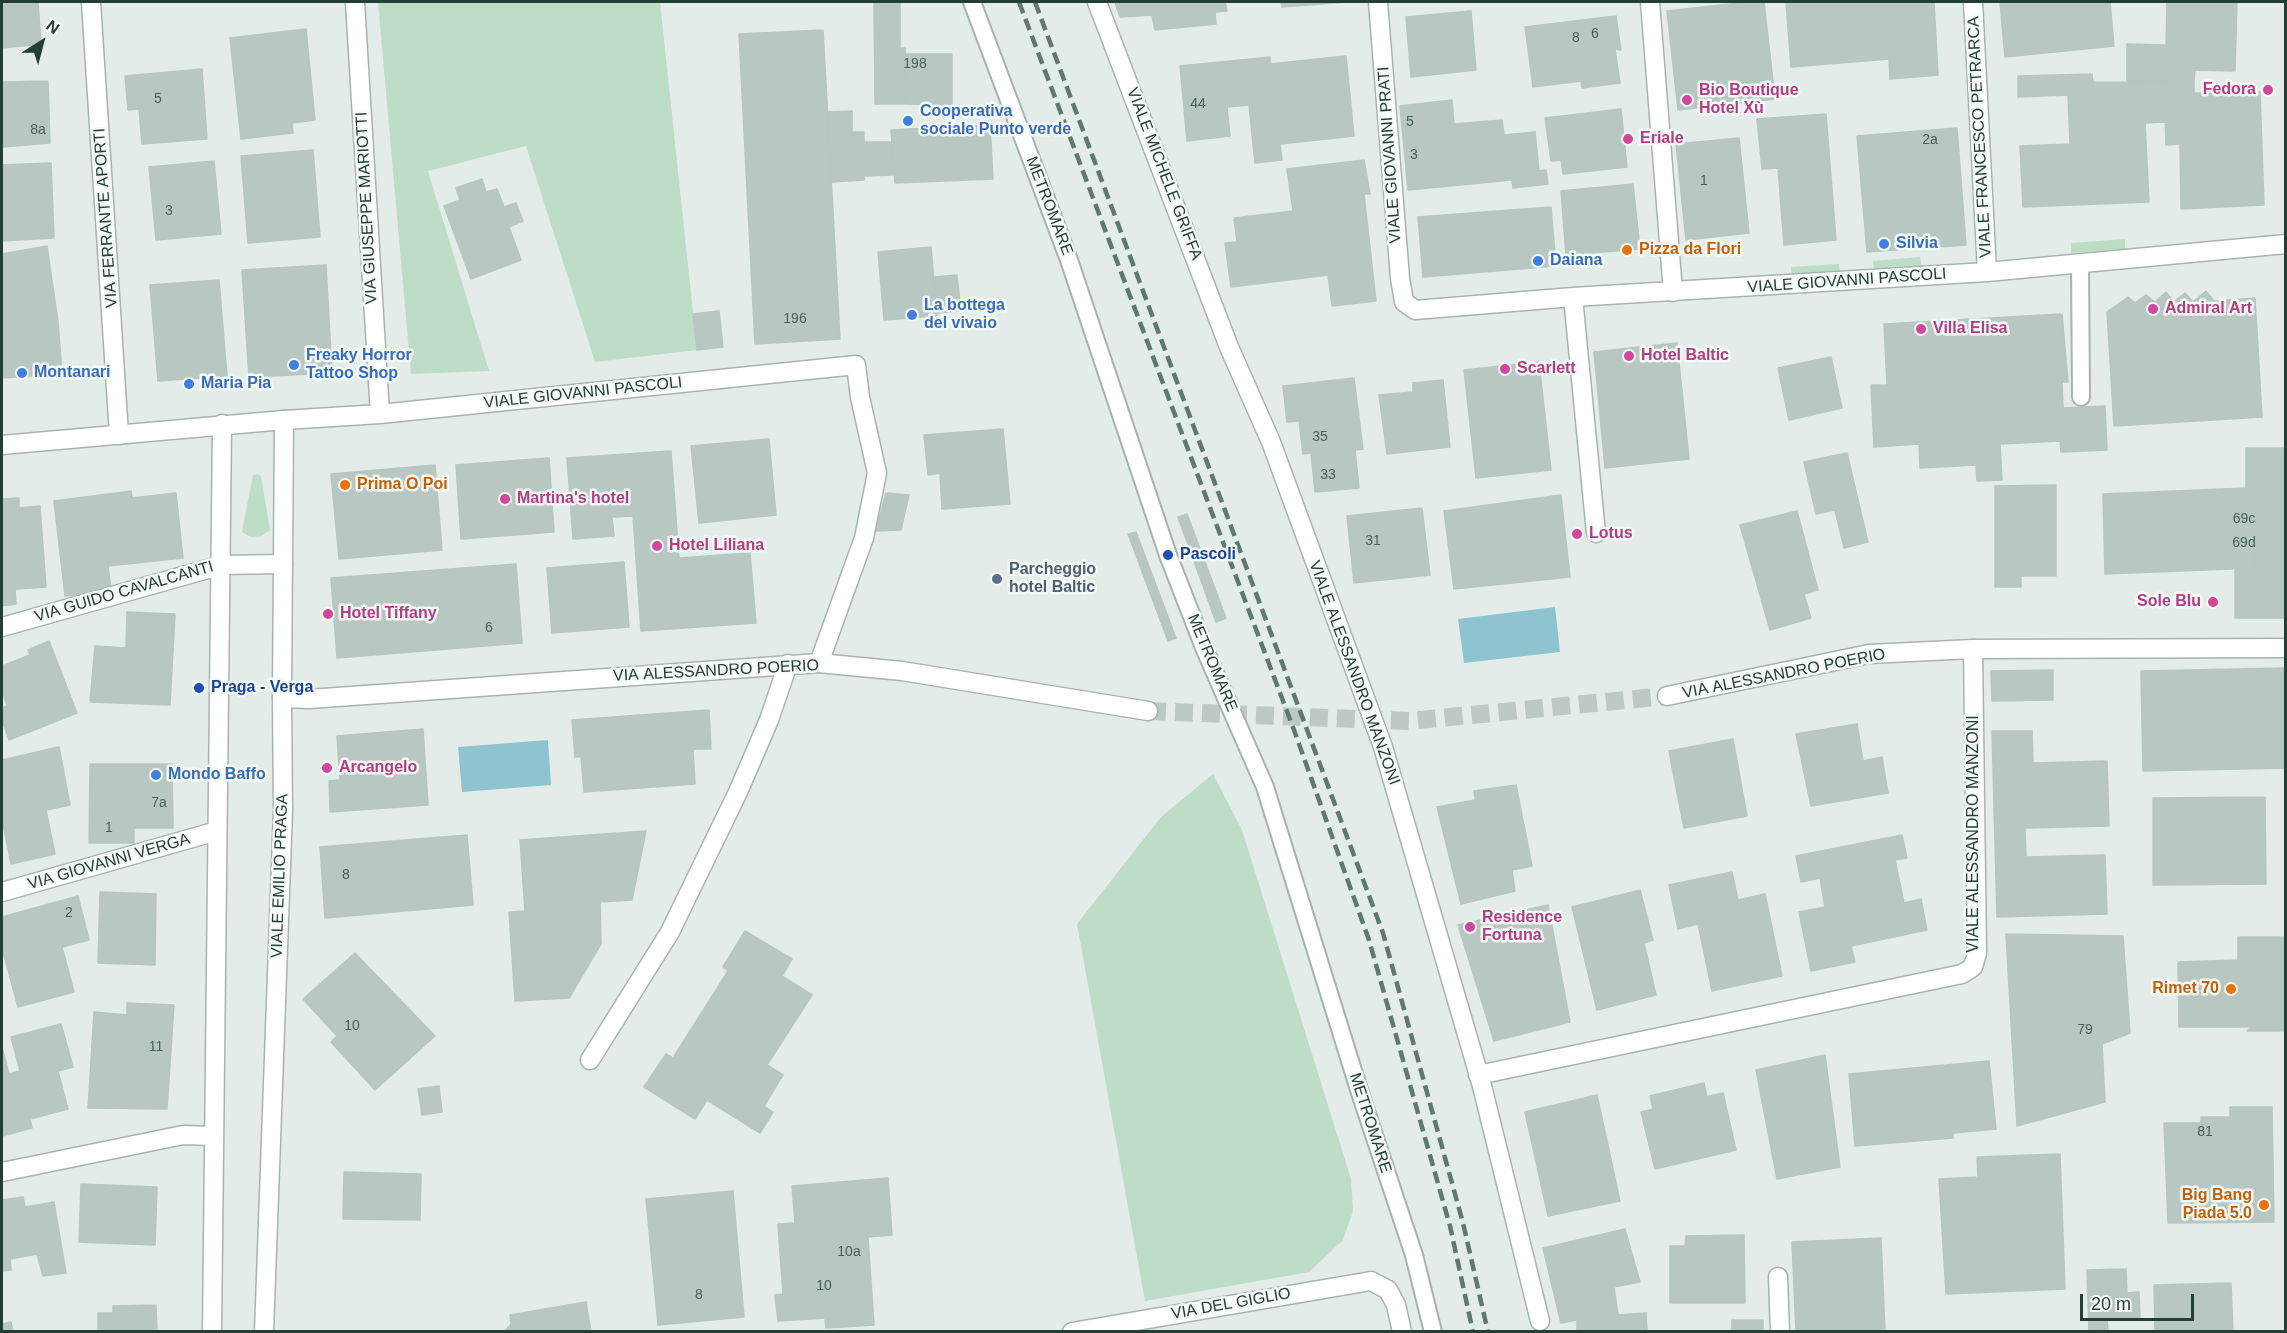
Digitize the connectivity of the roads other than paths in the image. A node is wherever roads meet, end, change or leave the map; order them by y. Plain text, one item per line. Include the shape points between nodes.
1 (91, 2) edge
2 (355, 2) edge
3 (972, 2) edge
4 (1097, 2) edge
5 (1378, 2) edge
6 (1650, 2) edge
7 (1973, 2) edge
8 (2286, 244) edge
9 (2080, 264) junction
10 (1987, 272) junction
11 (1673, 292) junction
12 (1573, 297) junction
13 (1409, 308) joint
14 (1229, 347) joint
15 (2081, 397) dead end
16 (380, 414) junction
17 (284, 420) junction
18 (222, 424) junction
19 (119, 435) junction
20 (2, 445) edge
21 (1596, 533) dead end
22 (283, 564) junction
23 (222, 565) junction
24 (2, 627) edge
25 (2286, 648) edge
26 (1973, 649) junction
27 (819, 663) junction
28 (788, 664) junction
29 (1667, 696) tunnel mouth
30 (282, 698) junction
31 (1148, 711) tunnel mouth
32 (217, 831) junction
33 (2, 892) edge
34 (590, 1060) dead end
35 (1478, 1075) junction
36 (214, 1136) junction
37 (2, 1172) edge
38 (1778, 1276) dead end
39 (1540, 1321) dead end
40 (212, 1332) edge
41 (264, 1332) edge
42 (1072, 1332) edge
43 (1402, 1332) edge
44 (1433, 1332) edge
45 (1779, 1332) edge

1 - 19 street, VIA FERRANTE APORTI
2 - 16 street, VIA GIUSEPPE MARIOTTI
3 - 44 lane, METROMARE via 1069,260 1168,555 1265,787 1359,1093 1414,1255
4 - 14 street, VIALE MICHELE GRIFFA
5 - 13 street, VIALE GIOVANNI PRATI via 1400,278 1404,302
6 - 11 street
7 - 10 street, VIALE FRANCESCO PETRARCA
8 - 9 street, VIALE GIOVANNI PASCOLI
9 - 10 street, VIALE GIOVANNI PASCOLI
9 - 15 lane
10 - 11 street, VIALE GIOVANNI PASCOLI
11 - 12 street, VIALE GIOVANNI PASCOLI
12 - 13 street, VIALE GIOVANNI PASCOLI
12 - 21 street
14 - 35 street, VIALE ALESSANDRO MANZONI via 1270,442 1383,747
16 - 17 street, VIALE GIOVANNI PASCOLI
16 - 27 street, VIALE GIOVANNI PASCOLI via 856,365 877,473 864,538
17 - 18 street, VIALE GIOVANNI PASCOLI
17 - 22 street, VIALE EMILIO PRAGA
18 - 19 street, VIALE GIOVANNI PASCOLI
18 - 23 street
19 - 20 street, VIALE GIOVANNI PASCOLI
22 - 23 street, VIA GUIDO CAVALCANTI
22 - 30 street, VIALE EMILIO PRAGA
23 - 24 street, VIA GUIDO CAVALCANTI
23 - 32 street
25 - 26 street
26 - 29 street, VIA ALESSANDRO POERIO via 1869,654
26 - 35 street, VIALE ALESSANDRO MANZONI via 1977,953 1973,967 1962,974
27 - 28 street, VIA ALESSANDRO POERIO
27 - 31 street, VIA ALESSANDRO POERIO via 902,671
28 - 30 street, VIA ALESSANDRO POERIO
28 - 34 street via 747,772 670,932
30 - 41 street, VIALE EMILIO PRAGA via 283,810
32 - 33 street, VIA GIOVANNI VERGA
32 - 36 street
35 - 39 street, VIALE ALESSANDRO MANZONI
36 - 37 street via 183,1135
36 - 40 street
38 - 45 street
42 - 43 street, VIA DEL GIGLIO via 1371,1281 1388,1290

